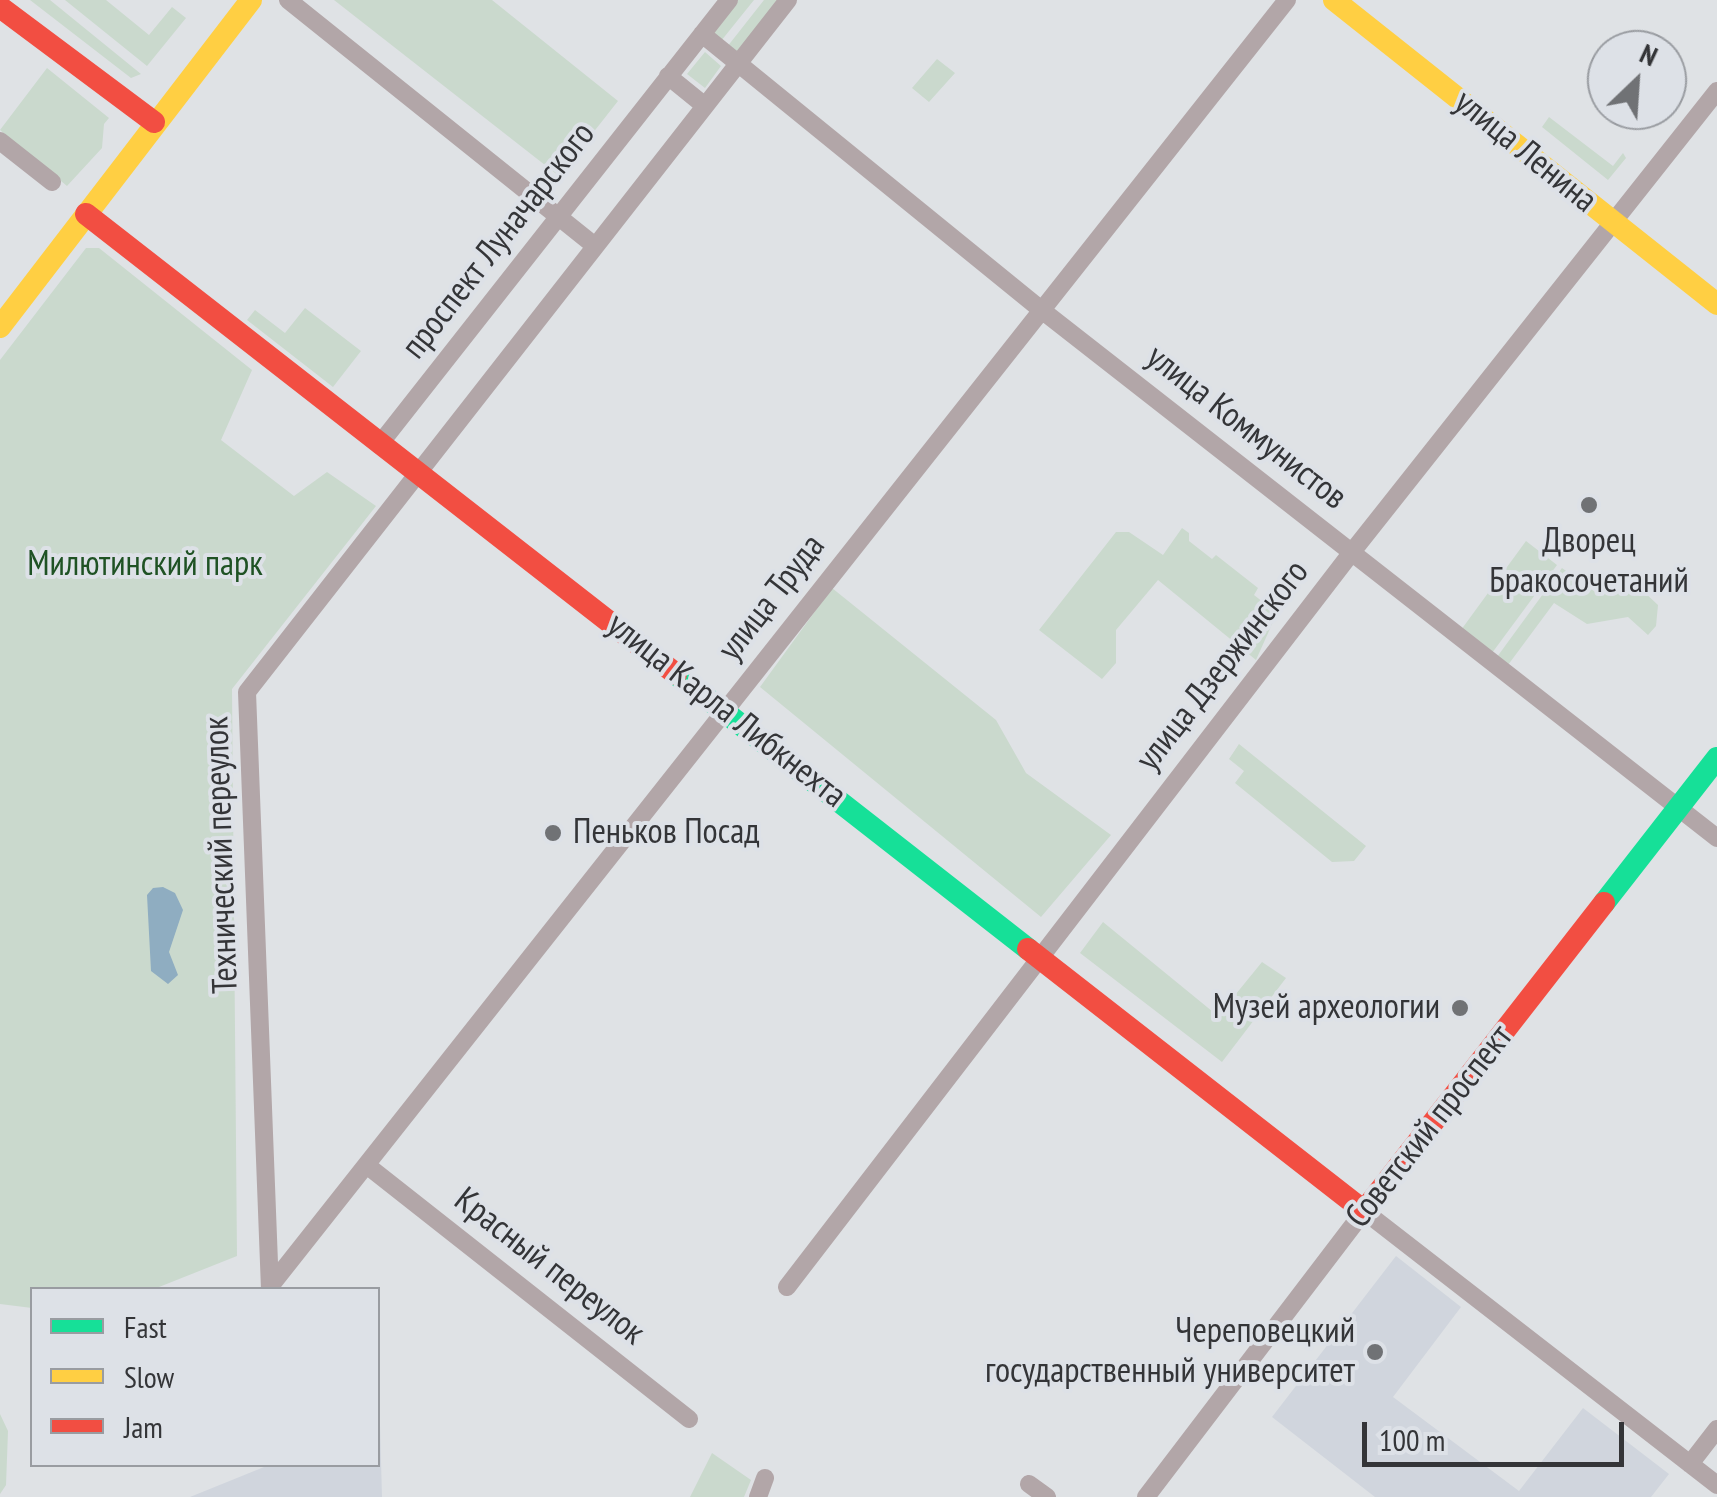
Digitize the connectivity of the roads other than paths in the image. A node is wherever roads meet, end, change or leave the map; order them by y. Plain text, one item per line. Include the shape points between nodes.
1 (251, 0) edge
2 (288, 0) edge
3 (729, 0) edge
4 (788, 0) edge
5 (1288, 0) edge
6 (1334, 0) edge
7 (0, 7) edge
8 (702, 34) junction
9 (738, 63) junction
10 (668, 76) junction
11 (1717, 92) edge
12 (705, 106) junction
13 (154, 122) junction
14 (0, 141) edge
15 (52, 182) dead end
16 (86, 214) junction
17 (558, 218) junction
18 (1615, 224) junction
19 (594, 246) junction
20 (1717, 304) edge
21 (1040, 308) junction
22 (0, 327) edge
23 (380, 445) junction
24 (416, 474) junction
25 (1352, 552) junction
26 (727, 710) junction
27 (1717, 758) edge
28 (1679, 808) junction
29 (1717, 838) edge
30 (1040, 956) junction
31 (369, 1167) junction
32 (1364, 1211) junction
33 (271, 1287) edge
34 (788, 1287) dead end
35 (688, 1419) dead end
36 (1717, 1429) edge
37 (1690, 1464) junction
38 (765, 1478) dead end
39 (1029, 1484) dead end
40 (1717, 1485) edge
41 (758, 1497) edge
42 (1047, 1497) edge
43 (1146, 1497) edge

1 - 13 main road
2 - 17 street
3 - 8 street, проспект Луначарского
4 - 9 street
5 - 21 street, улица Труда
6 - 18 main road, улица Ленина
7 - 13 main road
8 - 9 street, улица Коммунистов
8 - 10 street, проспект Луначарского
9 - 12 street
9 - 21 street, улица Коммунистов
10 - 12 street
10 - 17 street, проспект Луначарского
11 - 18 street, улица Дзержинского
12 - 19 street
13 - 16 main road
14 - 15 street
16 - 22 main road
16 - 23 main road, улица Карла Либкнехта
17 - 19 street
17 - 23 street, проспект Луначарского
18 - 20 main road, улица Ленина
18 - 25 street, улица Дзержинского
19 - 24 street
21 - 25 street, улица Коммунистов
21 - 26 street, улица Труда
23 - 24 main road, улица Карла Либкнехта
24 - 26 main road, улица Карла Либкнехта
24 - 33 street, Технический переулок via 248,692
25 - 28 street, улица Коммунистов
25 - 30 street, улица Дзержинского
26 - 30 main road, улица Карла Либкнехта
26 - 31 street, улица Труда
27 - 28 main road, Советский проспект
28 - 29 street, улица Коммунистов
28 - 32 main road, Советский проспект
30 - 32 main road, улица Карла Либкнехта
30 - 34 street, улица Дзержинского
31 - 33 street, улица Труда
31 - 35 street, Красный переулок
32 - 37 street
32 - 43 street, Советский проспект
36 - 37 street
37 - 40 street
38 - 41 street
39 - 42 street

